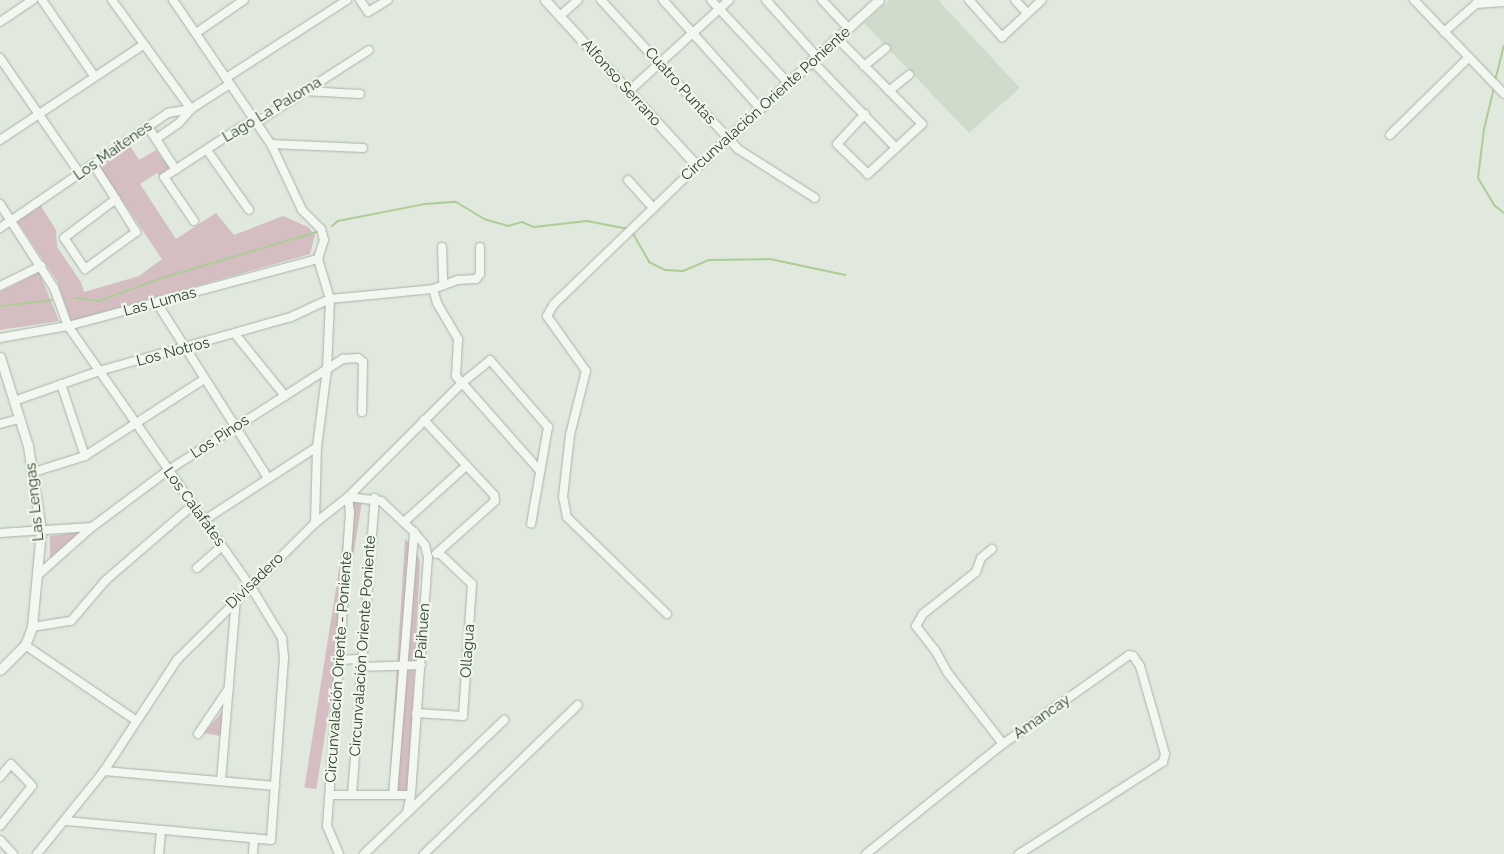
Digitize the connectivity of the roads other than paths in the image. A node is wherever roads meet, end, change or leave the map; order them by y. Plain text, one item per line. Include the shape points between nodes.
1 (33, 0) edge
2 (42, 0) edge
3 (112, 0) edge
4 (173, 0) edge
5 (244, 0) edge
6 (347, 0) edge
7 (360, 0) edge
8 (388, 0) edge
9 (545, 0) edge
10 (578, 0) edge
11 (601, 0) edge
12 (663, 0) edge
13 (710, 0) edge
14 (729, 0) edge
15 (766, 0) edge
16 (822, 0) edge
17 (969, 0) edge
18 (1015, 0) edge
19 (1042, 0) edge
20 (1414, 0) edge
21 (877, 1) edge
22 (1504, 2) edge
23 (719, 9) junction
24 (1027, 13) junction
25 (560, 16) junction
26 (0, 22) edge
27 (848, 28) junction
28 (1444, 32) junction
29 (196, 33) junction
30 (693, 33) junction
31 (837, 38) junction
32 (143, 45) junction
33 (886, 48) dead end
34 (369, 50) dead end
35 (1469, 57) junction
36 (0, 58) edge
37 (814, 59) junction
38 (660, 63) junction
39 (864, 66) junction
40 (909, 75) dead end
41 (95, 77) junction
42 (228, 81) junction
43 (788, 83) junction
44 (304, 90) junction
45 (629, 91) junction
46 (889, 91) junction
47 (360, 94) dead end
48 (1504, 94) edge
49 (760, 108) junction
50 (191, 110) junction
51 (865, 114) junction
52 (40, 115) junction
53 (256, 121) junction
54 (148, 127) junction
55 (1390, 134) dead end
56 (156, 138) junction
57 (728, 138) junction
58 (0, 140) edge
59 (271, 144) junction
60 (363, 148) dead end
61 (896, 148) junction
62 (207, 150) junction
63 (93, 164) junction
64 (697, 166) junction
65 (176, 170) junction
66 (80, 174) junction
67 (628, 180) dead end
68 (815, 198) dead end
69 (116, 199) junction
70 (0, 204) edge
71 (653, 208) junction
72 (249, 210) dead end
73 (11, 221) junction
74 (194, 221) dead end
75 (0, 228) edge
76 (442, 246) dead end
77 (480, 247) dead end
78 (318, 259) junction
79 (41, 266) junction
80 (443, 285) junction
81 (0, 286) edge
82 (434, 290) junction
83 (330, 299) junction
84 (157, 303) junction
85 (68, 326) junction
86 (235, 334) junction
87 (0, 338) edge
88 (184, 349) junction
89 (0, 357) edge
90 (327, 369) junction
91 (99, 371) junction
92 (203, 380) junction
93 (462, 383) junction
94 (61, 384) junction
95 (285, 396) junction
96 (14, 401) junction
97 (362, 412) dead end
98 (19, 419) junction
99 (424, 420) junction
100 (135, 423) junction
101 (0, 424) edge
102 (234, 428) junction
103 (317, 447) junction
104 (85, 456) junction
105 (466, 466) junction
106 (540, 470) junction
107 (167, 471) junction
108 (34, 472) junction
109 (268, 478) junction
110 (348, 497) junction
111 (374, 498) junction
112 (193, 505) junction
113 (203, 521) junction
114 (404, 522) junction
115 (315, 523) junction
116 (531, 524) dead end
117 (92, 527) junction
118 (41, 530) junction
119 (0, 532) edge
120 (414, 532) junction
121 (222, 546) junction
122 (992, 549) dead end
123 (439, 553) junction
124 (428, 557) junction
125 (197, 568) dead end
126 (39, 574) junction
127 (251, 587) junction
128 (236, 598) junction
129 (667, 614) dead end
130 (32, 627) junction
131 (25, 645) junction
132 (340, 660) junction
133 (361, 663) junction
134 (421, 665) junction
135 (402, 666) junction
136 (0, 670) edge
137 (231, 686) junction
138 (578, 705) dead end
139 (416, 712) junction
140 (504, 720) dead end
141 (137, 721) junction
142 (198, 734) dead end
143 (1003, 744) junction
144 (104, 771) junction
145 (0, 777) edge
146 (222, 781) junction
147 (276, 786) junction
148 (330, 795) junction
149 (352, 795) junction
150 (393, 795) junction
151 (411, 795) junction
152 (407, 812) junction
153 (65, 821) junction
154 (0, 826) edge
155 (162, 830) junction
156 (254, 838) junction
157 (0, 840) edge
158 (13, 854) edge
159 (38, 854) edge
160 (159, 854) edge
161 (253, 854) edge
162 (339, 854) edge
163 (364, 854) edge
164 (424, 854) edge
165 (866, 854) edge
166 (1019, 854) edge

1 - 26 street
2 - 41 street
3 - 32 street
4 - 29 street
5 - 29 street
6 - 42 street, Los Maitenes
7 - 8 street via 368,12
9 - 25 street, Alfonso Serrano
10 - 25 street
11 - 38 street, Cuatro Puntas
12 - 30 street
13 - 23 street
14 - 23 street
15 - 37 street
16 - 27 street
17 - 24 street via 1002,37
18 - 24 street
19 - 24 street
20 - 28 street
21 - 27 street, Circunvalación Oriente Poniente
22 - 28 street via 1476,4
23 - 30 street
23 - 43 street
25 - 45 street, Alfonso Serrano
27 - 31 street, Circunvalación Oriente Poniente
28 - 35 street
29 - 42 street
30 - 38 street
30 - 49 street
31 - 37 street, Circunvalación Oriente Poniente
31 - 39 street
32 - 41 street
32 - 50 street
33 - 39 street
34 - 44 street, Lago La Paloma
35 - 48 street
35 - 55 street
36 - 52 street
37 - 43 street, Circunvalación Oriente Poniente
37 - 51 street
38 - 45 street
38 - 57 street, Cuatro Puntas
39 - 46 street
40 - 46 street
41 - 52 street
42 - 50 street, Los Maitenes
42 - 53 street
43 - 49 street, Circunvalación Oriente Poniente
44 - 47 street
44 - 53 street, Lago La Paloma
45 - 64 street, Alfonso Serrano
46 - 61 street via 922,124
49 - 57 street, Circunvalación Oriente Poniente
50 - 54 street, Los Maitenes via 168,113
50 - 56 street
51 - 61 street
51 - 61 street via 837,144 868,174
52 - 58 street
52 - 66 street
53 - 59 street
53 - 62 street, Lago La Paloma
54 - 56 street
54 - 63 street, Los Maitenes
56 - 65 street
57 - 64 street, Circunvalación Oriente Poniente
57 - 68 street, Cuatro Puntas via 738,150
59 - 60 street
59 - 78 street via 302,210 321,229 324,240
62 - 65 street, Lago La Paloma
62 - 72 street
63 - 66 street, Los Maitenes
63 - 69 street
64 - 71 street, Circunvalación Oriente Poniente
65 - 74 street via 164,177
66 - 73 street, Los Maitenes
67 - 71 street
69 - 69 street via 64,238 85,269 136,232
70 - 73 street, Los Calafates
71 - 129 street, Circunvalación Oriente Poniente via 554,304 547,316 586,371 570,435 563,497 568,517
73 - 75 street, Los Maitenes
73 - 79 street, Los Calafates
76 - 80 street
77 - 80 street via 479,277
78 - 83 street
78 - 84 street, Las Lumas
79 - 81 street
79 - 85 street, Los Calafates via 54,288
80 - 82 street
82 - 83 street
82 - 93 street via 437,303 458,339 460,354 455,370
83 - 86 street, Los Notros via 292,317
83 - 90 street
84 - 85 street, Las Lumas
84 - 88 street
85 - 87 street, Las Lumas
85 - 91 street, Los Calafates
86 - 88 street, Los Notros
86 - 95 street
88 - 91 street, Los Notros
88 - 92 street
89 - 96 street, Las Lengas
90 - 95 street, Los Pinos
90 - 97 street, Los Pinos via 343,359 362,360
90 - 103 street
91 - 94 street, Los Notros
91 - 100 street, Los Calafates
92 - 100 street
92 - 102 street
93 - 99 street
93 - 106 street
93 - 106 street via 490,360 548,427
94 - 96 street, Los Notros
94 - 104 street
95 - 102 street, Los Pinos
96 - 98 street, Las Lengas
98 - 101 street
98 - 108 street, Las Lengas
99 - 105 street
99 - 110 street
100 - 104 street
100 - 107 street, Los Calafates
102 - 107 street, Los Pinos
102 - 109 street
103 - 109 street
103 - 115 street
104 - 108 street
105 - 114 street
105 - 123 street via 494,495 495,501
106 - 116 street
107 - 112 street, Los Calafates
107 - 117 street, Los Pinos
108 - 118 street, Las Lengas
109 - 113 street
110 - 111 street
110 - 115 street
110 - 132 street, Circunvalación Oriente - Poniente
111 - 114 street
111 - 133 street, Circunvalación Oriente Poniente
112 - 113 street, Los Calafates
112 - 130 street via 106,580 71,622
113 - 121 street, Los Calafates
114 - 120 street
115 - 127 street, Divisadero
117 - 118 street
117 - 126 street, Los Pinos
118 - 119 street
118 - 126 street, Las Lengas
120 - 124 street via 425,545
120 - 135 street
121 - 125 street
121 - 127 street, Los Calafates
122 - 143 street via 981,558 976,572 922,614 916,626
123 - 124 street
123 - 139 street, Ollagua via 472,584 463,716
124 - 134 street, Paihuen
126 - 130 street, Las Lengas
127 - 128 street, Divisadero
127 - 147 street, Los Calafates via 282,638 284,658
128 - 137 street
128 - 141 street, Divisadero via 177,660
130 - 131 street, Las Lengas
131 - 136 street, Las Lengas
131 - 141 street
132 - 133 street
132 - 148 street, Circunvalación Oriente - Poniente
133 - 135 street
133 - 149 street, Circunvalación Oriente Poniente
134 - 135 street
134 - 139 street, Paihuen
135 - 150 street
137 - 142 street
137 - 146 street
138 - 164 street
139 - 151 street, Paihuen
140 - 152 street
141 - 144 street, Divisadero
143 - 165 street, Amancay
143 - 166 street, Amancay via 1129,655 1140,666 1165,754 1164,762
144 - 146 street
144 - 153 street, Divisadero
145 - 154 street via 11,764 32,786
146 - 147 street
147 - 156 street, Los Calafates via 271,840
148 - 149 street
148 - 162 street, Circunvalación Oriente - Poniente via 327,826
149 - 150 street
150 - 151 street
151 - 152 street, Paihuen
152 - 163 street
153 - 155 street
153 - 159 street, Divisadero
155 - 156 street
155 - 160 street
156 - 161 street
157 - 158 street

